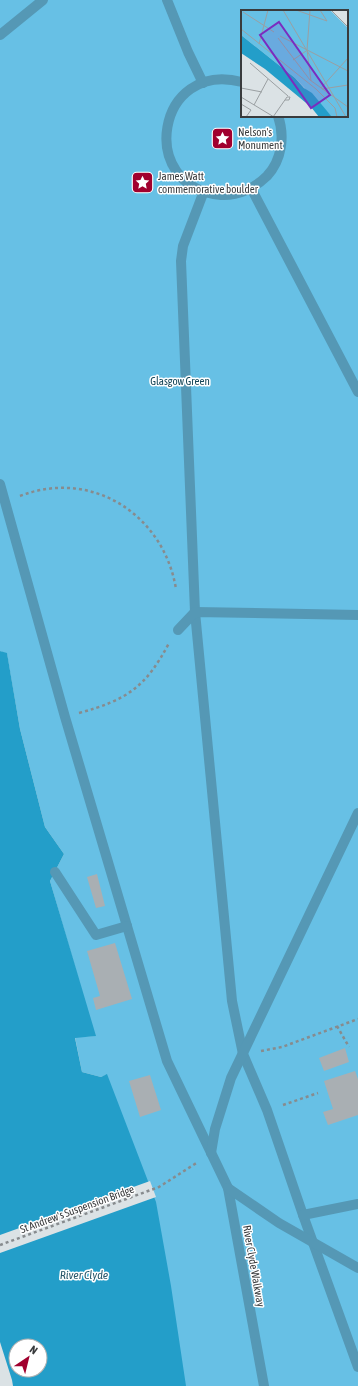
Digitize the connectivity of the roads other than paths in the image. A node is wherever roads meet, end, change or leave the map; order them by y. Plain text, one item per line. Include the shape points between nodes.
1 (43, 0) edge
2 (167, 0) edge
3 (0, 35) edge
4 (203, 82) junction
5 (241, 82) edge
6 (278, 117) edge
7 (251, 188) junction
8 (204, 191) junction
9 (358, 392) edge
10 (0, 484) edge
11 (195, 612) junction
12 (358, 615) edge
13 (178, 630) dead end
14 (358, 813) edge
15 (55, 872) dead end
16 (127, 926) junction
17 (243, 1054) junction
18 (211, 1153) junction
19 (228, 1188) junction
20 (358, 1204) edge
21 (303, 1215) junction
22 (313, 1242) junction
23 (358, 1268) edge
24 (358, 1367) edge
25 (264, 1386) edge

1 - 3 street
2 - 4 street
4 - 5 street via 222,79
4 - 8 street via 179,100 169,118 166,137 169,157 174,166 186,181
6 - 7 street via 282,140 278,159 268,175
7 - 8 street via 224,195
7 - 9 street
8 - 11 street via 183,246 181,260
10 - 16 street, River Clyde Walkway
11 - 12 street
11 - 13 street
11 - 17 street via 232,1000
14 - 17 street
15 - 16 street via 96,935
16 - 18 street, River Clyde Walkway via 167,1061
17 - 18 street via 215,1129
17 - 21 street via 268,1110
18 - 19 street, River Clyde Walkway
19 - 22 street via 279,1223
19 - 25 street, River Clyde Walkway
20 - 21 street
21 - 22 street
22 - 23 street
22 - 24 street

